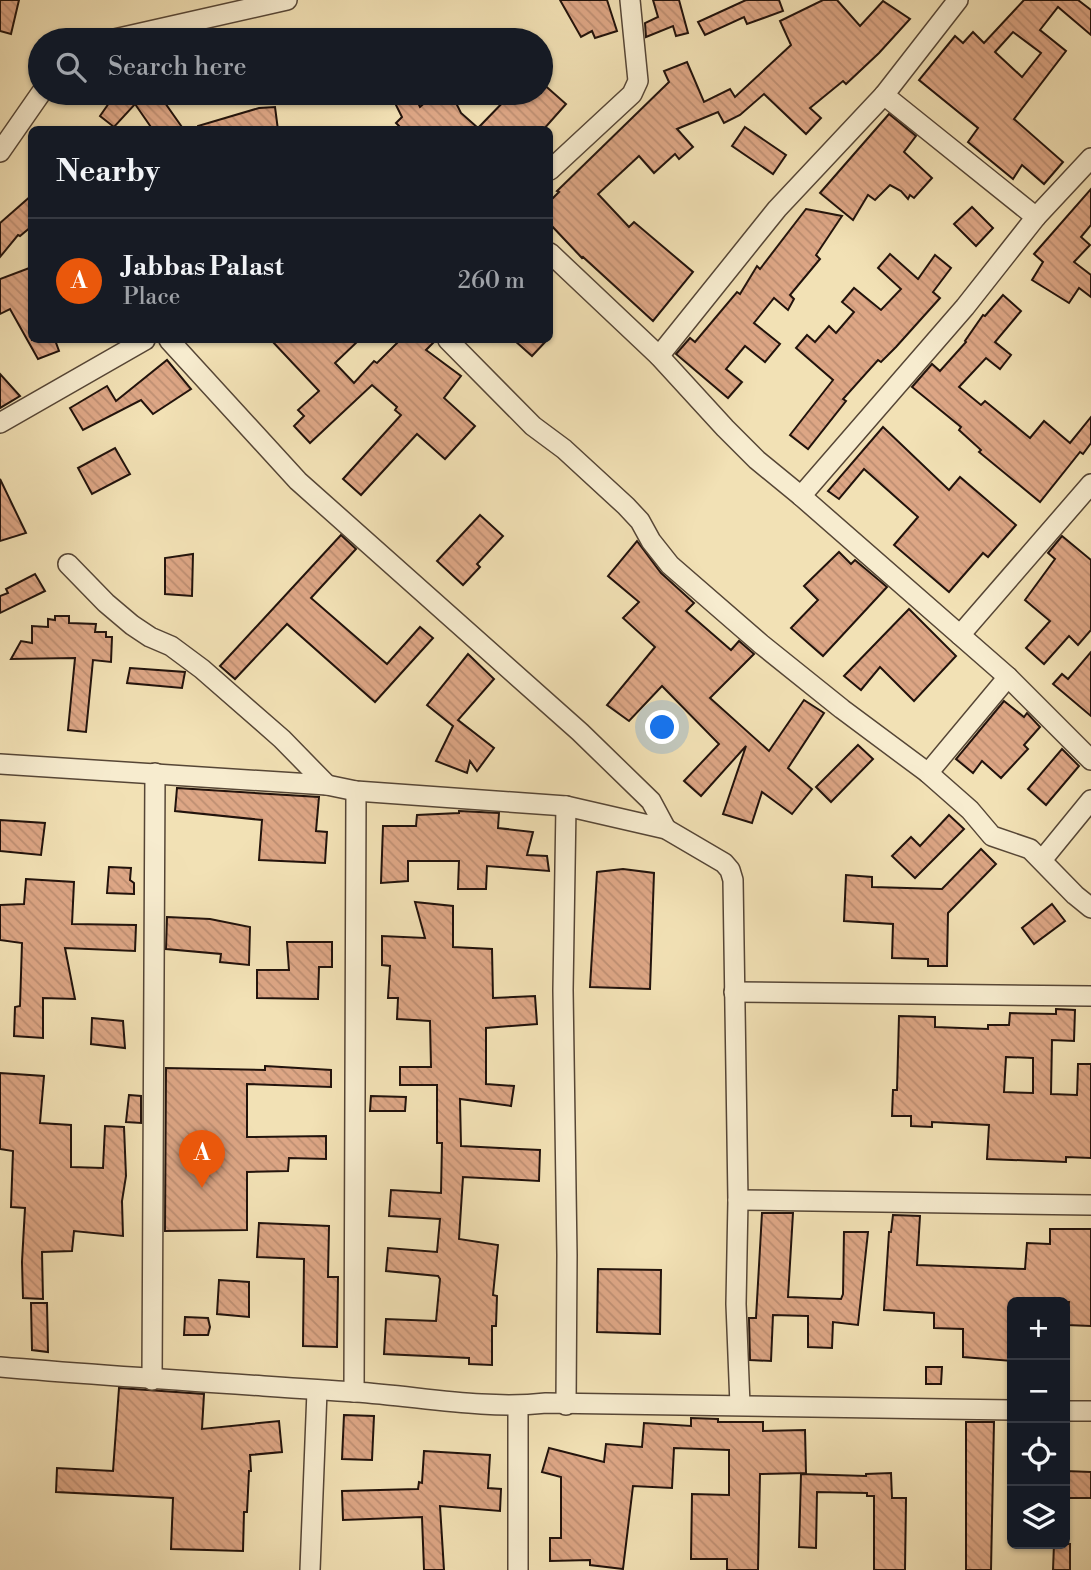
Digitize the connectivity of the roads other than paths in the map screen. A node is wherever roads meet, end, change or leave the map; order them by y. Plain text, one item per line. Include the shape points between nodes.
1 (287, 0) edge
2 (630, 0) edge
3 (958, 0) edge
4 (163, 28) edge
5 (884, 95) junction
6 (33, 105) edge
7 (0, 152) edge
8 (1091, 158) edge
9 (553, 167) edge
10 (1036, 217) junction
11 (553, 256) edge
12 (140, 343) edge
13 (172, 343) edge
14 (451, 343) edge
15 (659, 356) junction
16 (0, 423) edge
17 (1091, 484) edge
18 (802, 496) junction
19 (68, 564) dead end
20 (960, 635) junction
21 (1009, 677) junction
22 (1091, 760) edge
23 (0, 764) edge
24 (155, 773) junction
25 (928, 773) junction
26 (327, 785) junction
27 (356, 791) junction
28 (1091, 800) edge
29 (566, 806) junction
30 (666, 829) junction
31 (1042, 860) junction
32 (1091, 908) edge
33 (734, 992) junction
34 (1091, 996) edge
35 (738, 1200) junction
36 (1091, 1205) edge
37 (0, 1367) edge
38 (152, 1380) junction
39 (317, 1391) junction
40 (354, 1392) junction
41 (566, 1405) junction
42 (740, 1405) junction
43 (518, 1406) junction
44 (1007, 1410) edge
45 (1070, 1411) edge
46 (1091, 1411) edge
47 (310, 1570) edge
48 (517, 1570) edge

1 - 4 street
2 - 9 street via 638,81 632,94
3 - 5 street
5 - 10 street
5 - 15 street via 778,209
6 - 7 street
8 - 10 street
10 - 18 street
11 - 15 street
12 - 16 street
13 - 30 street via 298,481 580,732 651,801
14 - 25 street via 533,426 626,506 670,565 761,644
15 - 18 street via 724,428
17 - 20 street
18 - 20 street
19 - 26 street via 132,625 202,669
20 - 21 street
21 - 22 street
21 - 25 street
23 - 24 street
24 - 26 street
24 - 38 street
25 - 31 street via 992,836 1030,849
26 - 27 street
27 - 29 street
27 - 40 street
28 - 31 street
29 - 30 street
29 - 41 street
30 - 33 street via 730,870
31 - 32 street
33 - 34 street
33 - 35 street
35 - 36 street
35 - 42 street
37 - 38 street
38 - 39 street
39 - 40 street
39 - 47 street
40 - 43 street
41 - 42 street
41 - 43 street
42 - 44 street
43 - 48 street
45 - 46 street

